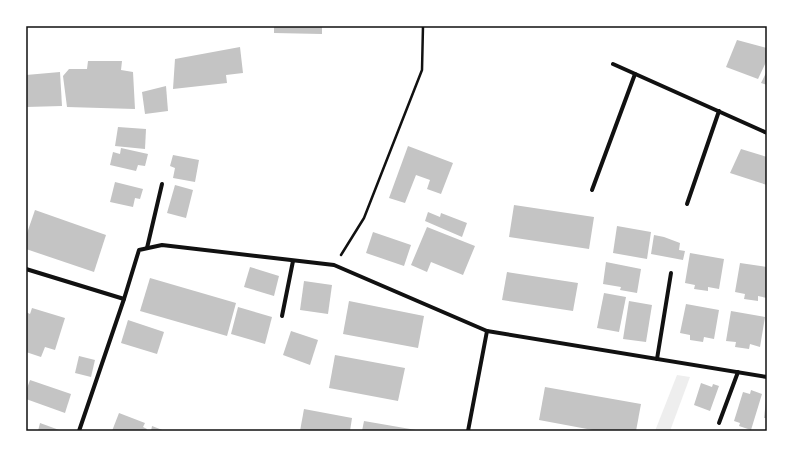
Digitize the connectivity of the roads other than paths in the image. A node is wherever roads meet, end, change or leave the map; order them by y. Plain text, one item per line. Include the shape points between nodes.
1 (613, 64) dead end
2 (635, 74) junction
3 (719, 111) junction
4 (767, 133) edge
5 (162, 184) dead end
6 (592, 190) dead end
7 (687, 204) dead end
8 (147, 248) junction
9 (293, 261) junction
10 (26, 269) edge
11 (671, 273) dead end
12 (124, 299) junction
13 (282, 316) dead end
14 (487, 331) junction
15 (657, 359) junction
16 (738, 372) junction
17 (767, 377) edge
18 (720, 423) dead end
19 (79, 431) edge
20 (468, 431) edge

1 - 2 street
2 - 3 street
2 - 6 street
3 - 4 street
3 - 7 street
5 - 8 street
8 - 9 street via 162,244
8 - 12 street via 139,250
9 - 13 street
9 - 14 street via 334,265
10 - 12 street
11 - 15 street
12 - 19 street
14 - 15 street
14 - 20 street
15 - 16 street
16 - 17 street
16 - 18 street

